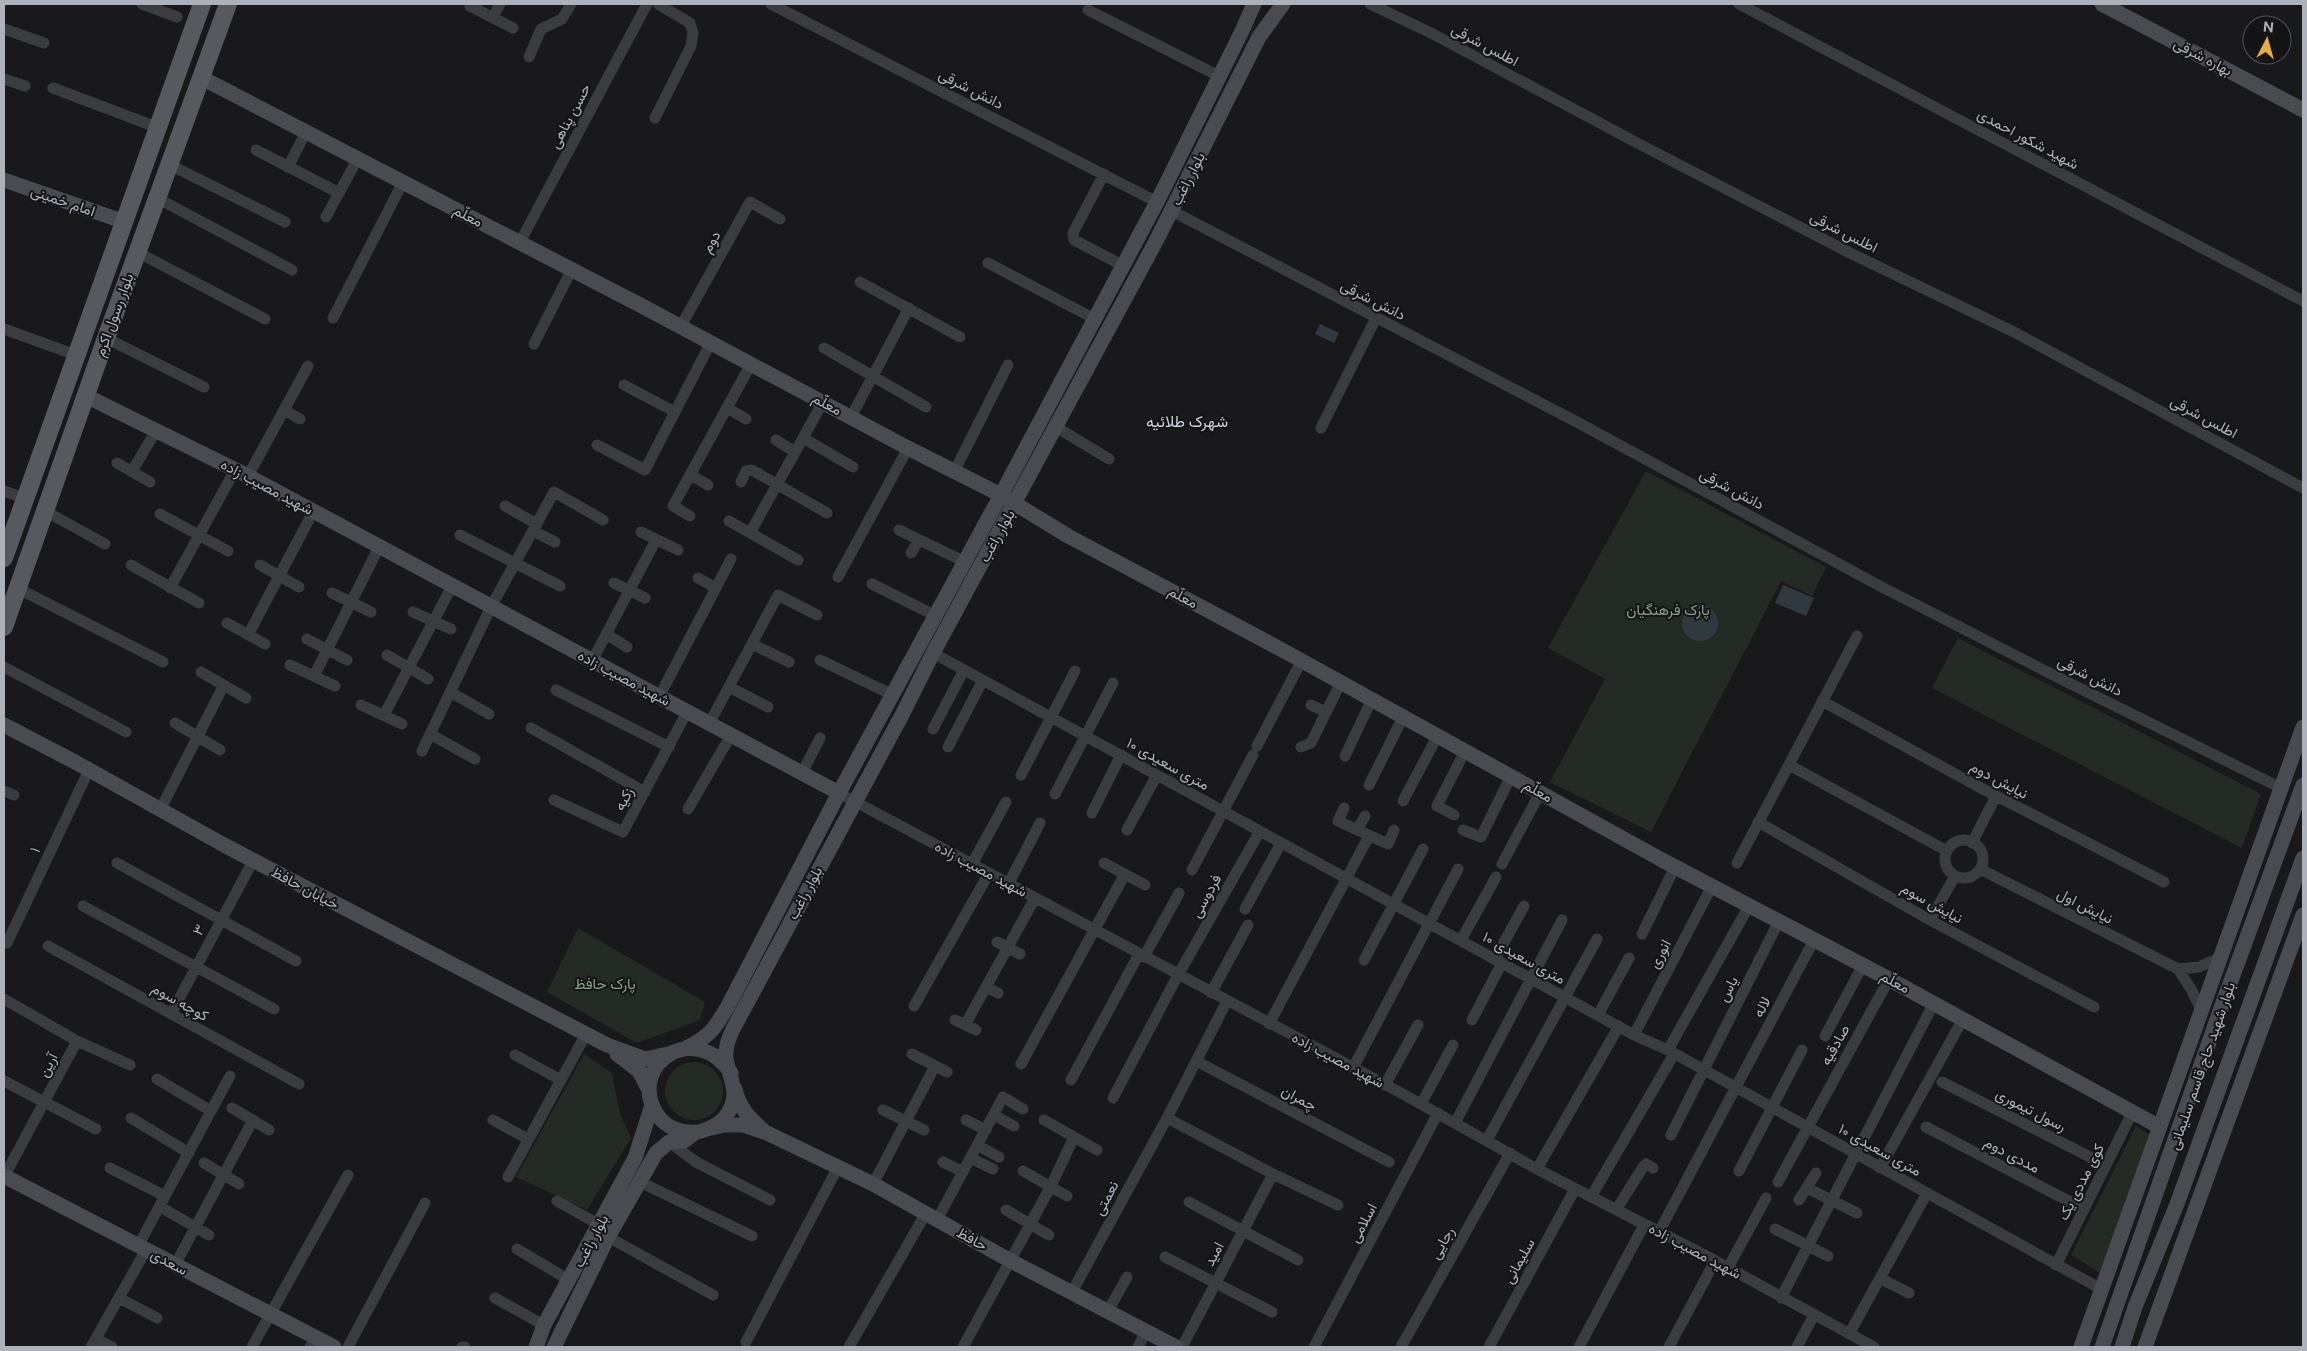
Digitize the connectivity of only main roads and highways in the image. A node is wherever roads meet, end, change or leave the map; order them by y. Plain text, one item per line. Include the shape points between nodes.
1 (202, 4) edge
2 (228, 4) edge
3 (4, 558) edge
4 (4, 627) edge

1 - 3 main road, بلوار رسول اکرم
2 - 4 main road, بلوار رسول اکرم

